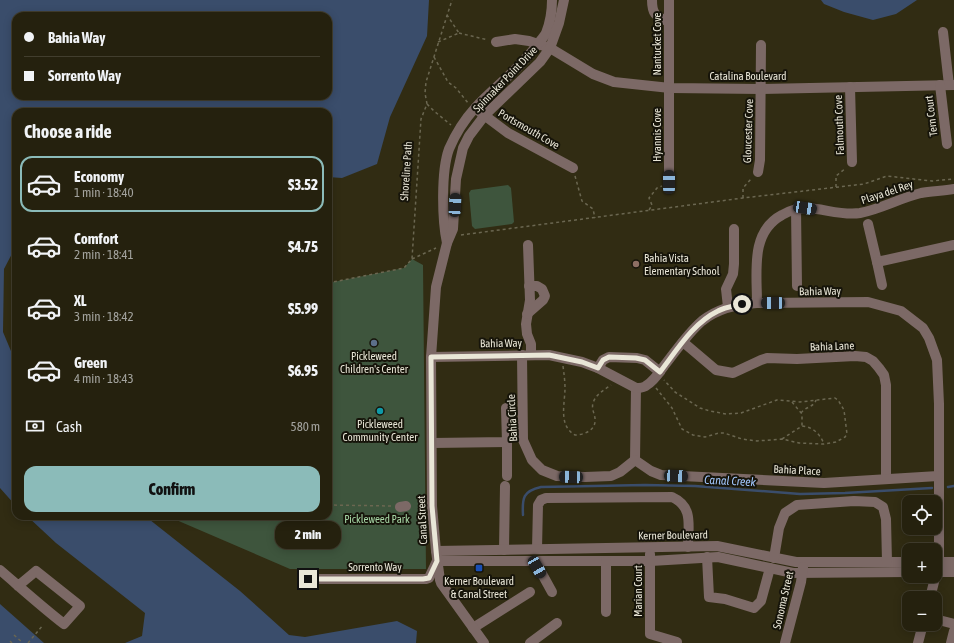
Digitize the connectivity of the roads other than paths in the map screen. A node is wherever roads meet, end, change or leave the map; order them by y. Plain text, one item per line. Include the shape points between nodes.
1 (552, 0) edge
2 (564, 0) edge
3 (652, 0) edge
4 (669, 0) edge
5 (669, 22) junction
6 (943, 32) dead end
7 (496, 42) road end
8 (538, 44) junction
9 (761, 45) dead end
10 (550, 48) junction
11 (947, 85) edge
12 (850, 87) junction
13 (670, 88) junction
14 (761, 89) junction
15 (475, 108) junction
16 (484, 116) junction
17 (946, 144) dead end
18 (852, 162) road end
19 (572, 168) road end
20 (758, 172) road end
21 (669, 182) road end
22 (954, 189) edge
23 (796, 209) junction
24 (868, 224) dead end
25 (734, 229) dead end
26 (447, 243) junction
27 (528, 245) dead end
28 (954, 245) edge
29 (877, 262) junction
30 (882, 285) dead end
31 (529, 286) junction
32 (797, 286) dead end
33 (757, 303) junction
34 (728, 307) junction
35 (527, 314) junction
36 (684, 342) junction
37 (526, 355) junction
38 (431, 357) junction
39 (598, 368) junction
40 (659, 373) junction
41 (636, 388) junction
42 (506, 408) dead end
43 (507, 442) junction
44 (432, 443) junction
45 (635, 460) junction
46 (938, 476) junction
47 (886, 479) junction
48 (937, 543) edge
49 (688, 547) junction
50 (650, 548) junction
51 (537, 549) junction
52 (504, 550) junction
53 (436, 556) junction
54 (708, 557) junction
55 (774, 558) junction
56 (535, 561) junction
57 (606, 561) junction
58 (650, 561) junction
59 (804, 562) junction
60 (887, 562) junction
61 (902, 562) edge
62 (954, 562) edge
63 (942, 565) edge
64 (770, 568) junction
65 (942, 569) edge
66 (0, 570) edge
67 (902, 572) edge
68 (954, 572) edge
69 (802, 573) junction
70 (302, 579) dead end
71 (18, 586) junction
72 (530, 592) dead end
73 (552, 592) dead end
74 (606, 612) dead end
75 (942, 621) edge
76 (557, 623) dead end
77 (954, 624) edge
78 (474, 628) junction
79 (922, 631) edge
80 (954, 631) edge
81 (481, 642) edge
82 (677, 642) dead end
83 (530, 643) edge
84 (785, 643) edge
85 (918, 643) edge
86 (951, 643) edge

1 - 8 street, Spinnaker Point Drive via 545,33
2 - 10 street, Spinnaker Point Drive
3 - 5 street via 655,16
4 - 5 street, Nantucket Cove
5 - 13 street, Nantucket Cove
6 - 11 street, Tern Court
7 - 8 street, Catalina Boulevard via 515,39
8 - 10 street, Catalina Boulevard
8 - 15 street, Spinnaker Point Drive via 528,58
9 - 14 street, Gloucester Cove
10 - 13 street, Catalina Boulevard via 593,74 614,82
10 - 16 street, Spinnaker Point Drive via 540,62
11 - 12 street, Catalina Boulevard
11 - 17 street, Tern Court
12 - 14 street, Catalina Boulevard
12 - 18 street, Falmouth Cove
13 - 14 street, Catalina Boulevard
13 - 21 street, Hyannis Cove
14 - 20 street, Gloucester Cove
15 - 16 street, Portsmouth Cove
15 - 26 street, Spinnaker Point Drive via 449,150 444,177 444,231
16 - 19 street, Portsmouth Cove via 508,133
16 - 26 street, Spinnaker Point Drive via 463,148 456,179 452,229
22 - 23 street, Playa del Rey via 921,193 859,213 843,214
23 - 32 street
23 - 33 street, Playa del Rey via 774,220 761,236 758,248
24 - 29 street
25 - 34 street via 733,274 726,289
26 - 38 street, Spinnaker Point Drive via 436,287
27 - 31 street, Bahia Circle
28 - 29 street
29 - 30 street
31 - 35 street, Bahia Circle
31 - 35 street via 542,288 545,296
33 - 34 street, Bahia Way
33 - 46 street, Bahia Way via 868,302 901,311 923,328 937,360
34 - 36 street, Bahia Way via 702,321
35 - 37 street, Bahia Circle via 527,334 531,344
36 - 40 street, Bahia Way
36 - 47 street, Bahia Lane via 716,370 733,373 767,358 855,356 873,361 884,375 886,385
37 - 38 street, Bahia Way
37 - 39 street, Bahia Way via 563,357
37 - 45 street, Bahia Circle via 523,440 532,460 542,470 557,476 611,476
38 - 44 street, Canal Street
39 - 40 street via 603,360 609,357 636,358 645,360
39 - 41 street, Bahia Way
40 - 41 street, Bahia Way via 650,383
41 - 45 street
42 - 43 street
43 - 44 street
43 - 52 street
44 - 53 street, Canal Street via 432,506
45 - 47 street, Bahia Place via 661,475 824,484
46 - 47 street, Bahia Place
46 - 48 street, Bahia Way
49 - 50 street, Kerner Boulevard
49 - 51 street via 688,515 679,500 672,497 588,497 541,500 538,505
49 - 55 street, Kerner Boulevard via 717,546
50 - 51 street, Kerner Boulevard
50 - 58 street, Marian Court
51 - 52 street, Kerner Boulevard
52 - 53 street, Kerner Boulevard
53 - 56 street, Kerner Boulevard
53 - 70 street, Sorrento Way via 429,578 426,579
53 - 78 street, Canal Street via 440,580
54 - 58 street, Kerner Boulevard
54 - 64 street, Kerner Boulevard
54 - 64 street via 709,597 726,599 754,608 761,601
55 - 59 street, Kerner Boulevard
55 - 60 street via 779,528 785,512 797,505 854,501 875,502 883,507 886,519
56 - 57 street, Kerner Boulevard
56 - 73 street
57 - 58 street, Kerner Boulevard
57 - 74 street
58 - 82 street, Marian Court via 650,634
59 - 60 street, Kerner Boulevard
59 - 69 street, Sonoma Street
60 - 61 street, Kerner Boulevard
62 - 63 street
64 - 69 street, Kerner Boulevard
65 - 68 street
66 - 71 street
67 - 69 street, Kerner Boulevard
69 - 84 street, Sonoma Street
71 - 71 street via 64,624 80,606 36,571
72 - 78 street
75 - 77 street
76 - 83 street
78 - 81 street, Canal Street
79 - 85 street
80 - 86 street

